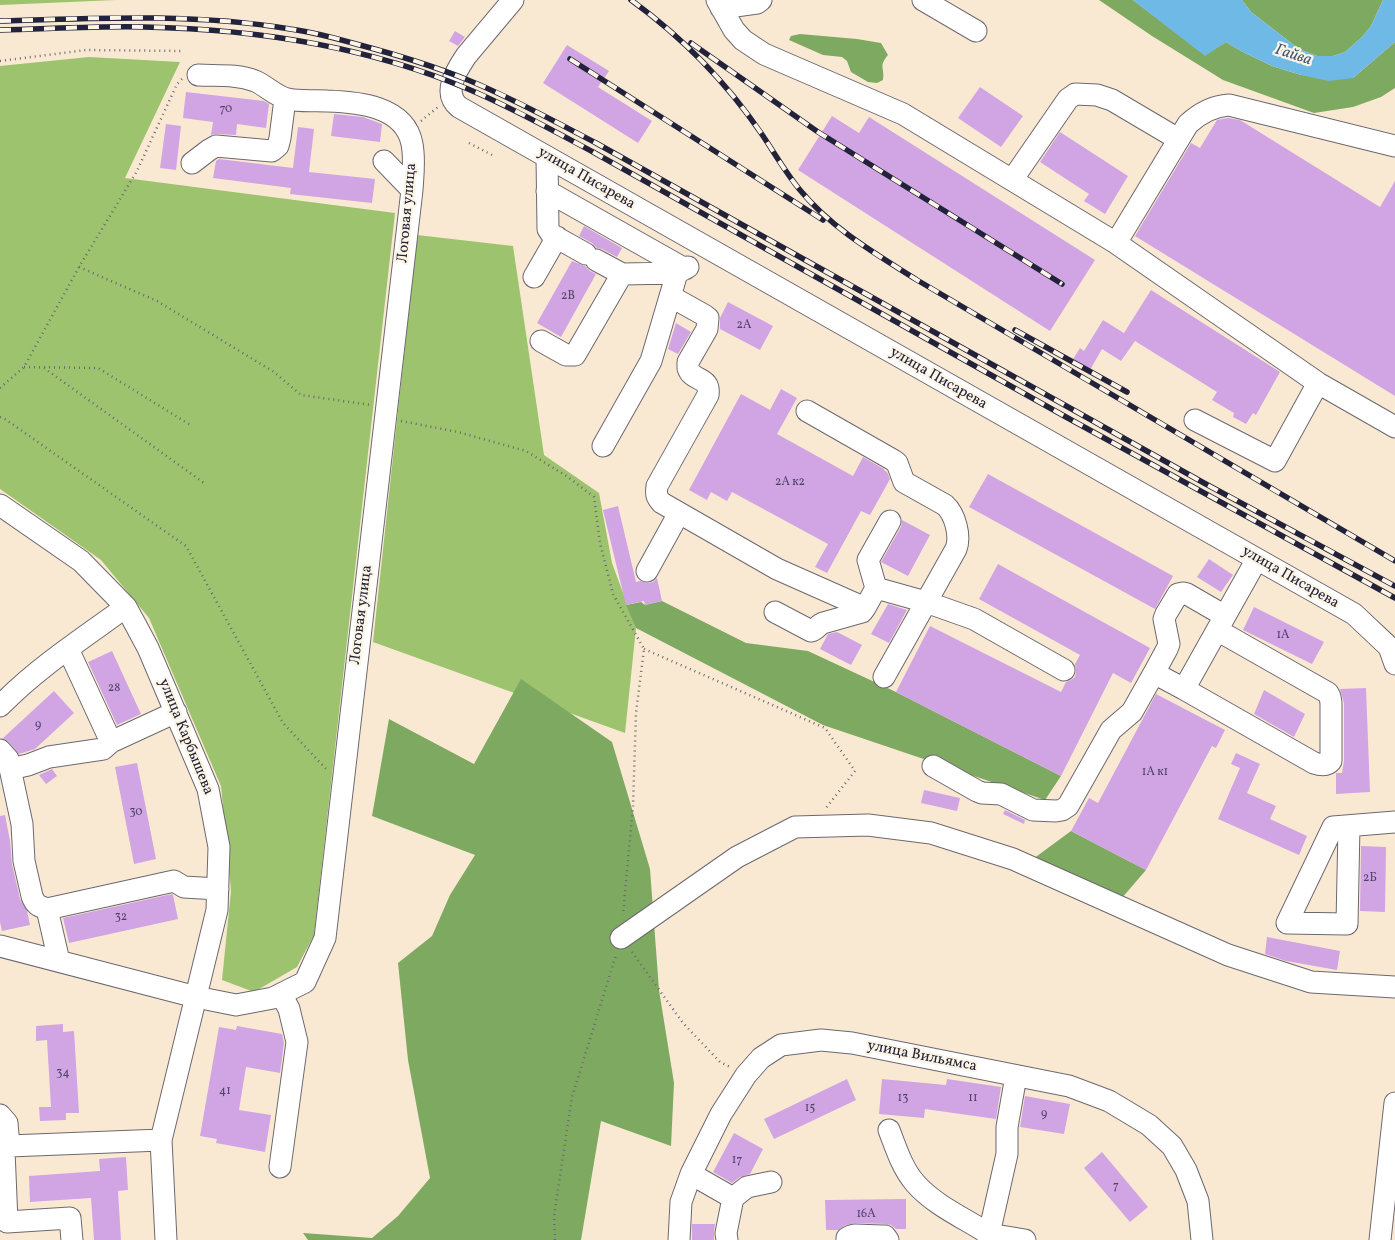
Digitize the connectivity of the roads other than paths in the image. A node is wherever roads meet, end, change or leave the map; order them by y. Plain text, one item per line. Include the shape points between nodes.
1 (761, 0) edge
2 (923, 0) edge
3 (512, 1) edge
4 (719, 4) edge
5 (976, 31) dead end
6 (198, 75) road end
7 (285, 98) junction
8 (1178, 139) junction
9 (1395, 146) edge
10 (547, 157) junction
11 (384, 161) dead end
12 (192, 163) dead end
13 (1012, 180) junction
14 (412, 190) junction
15 (547, 191) junction
16 (557, 237) junction
17 (1116, 243) junction
18 (714, 252) junction
19 (681, 271) junction
20 (622, 274) junction
21 (534, 277) dead end
22 (670, 296) junction
23 (541, 341) dead end
24 (1318, 383) junction
25 (807, 411) dead end
26 (1195, 420) dead end
27 (1395, 427) edge
28 (603, 446) dead end
29 (0, 505) edge
30 (679, 513) junction
31 (890, 521) dead end
32 (1257, 559) junction
33 (647, 571) dead end
34 (876, 588) junction
35 (926, 602) junction
36 (126, 607) junction
37 (865, 608) junction
38 (775, 612) dead end
39 (1221, 623) junction
40 (68, 649) junction
41 (1395, 664) edge
42 (1064, 670) dead end
43 (1154, 673) junction
44 (884, 677) dead end
45 (1184, 690) junction
46 (0, 706) edge
47 (176, 712) junction
48 (111, 742) junction
49 (0, 750) edge
50 (933, 766) dead end
51 (10, 769) junction
52 (1395, 822) edge
53 (1349, 826) junction
54 (218, 889) junction
55 (47, 908) junction
56 (621, 938) road end
57 (0, 946) edge
58 (59, 961) junction
59 (1395, 987) edge
60 (281, 994) junction
61 (196, 997) junction
62 (1016, 1076) junction
63 (1395, 1113) edge
64 (0, 1116) edge
65 (889, 1130) dead end
66 (161, 1140) junction
67 (10, 1146) junction
68 (280, 1167) dead end
69 (691, 1174) junction
70 (771, 1182) dead end
71 (733, 1198) junction
72 (989, 1237) edge
73 (72, 1240) edge
74 (166, 1240) edge
75 (679, 1240) edge
76 (727, 1240) edge
77 (847, 1240) edge
78 (888, 1240) edge
79 (1025, 1240) edge
80 (1202, 1240) edge
81 (1380, 1240) edge

1 - 4 street via 758,3
2 - 5 street
3 - 10 street, улица Писарева via 466,56 452,83 458,104
4 - 13 street via 734,30 764,54 903,114
6 - 7 street via 237,76 254,81
7 - 12 street via 280,138 272,151 216,146
7 - 14 street, Логовая улица via 363,104 397,118 408,131 412,144
8 - 9 street via 1194,118 1211,109 1229,106
8 - 13 street via 1112,100 1097,95 1075,94 1068,99
8 - 17 street
10 - 15 street
10 - 18 street, улица Писарева
11 - 14 street
13 - 17 street
14 - 60 street, Логовая улица via 325,938 304,982
15 - 16 street via 548,229
15 - 19 street
16 - 20 street
16 - 21 street
17 - 24 street
18 - 19 street
18 - 32 street, улица Писарева
19 - 20 street
19 - 22 street
20 - 23 street via 575,355 566,355
22 - 28 street via 651,361
22 - 30 street via 708,318 707,329 688,362 692,374 708,385 708,396 657,486 657,499
24 - 26 street via 1276,461
24 - 27 street
25 - 35 street via 893,460 904,482 949,510 958,544
29 - 36 street, улица Карбышева via 81,561
30 - 33 street
30 - 37 street via 777,569
31 - 34 street via 868,560
32 - 39 street
32 - 41 street, улица Писарева via 1354,614 1389,647
34 - 35 street
34 - 37 street
35 - 42 street via 974,619
35 - 44 street
36 - 40 street
36 - 47 street, улица Карбышева
37 - 38 street via 862,612 823,623 811,631
39 - 43 street via 1187,594 1178,594 1164,619 1169,644
39 - 45 street
39 - 45 street via 1328,693 1331,703 1331,761 1325,765 1314,763
40 - 46 street
40 - 48 street
43 - 45 street
43 - 50 street via 1132,712 1112,730 1073,799 1062,810 1033,810 1001,794 982,793
47 - 48 street
47 - 54 street, улица Карбышева via 208,789 219,847
48 - 51 street via 103,749 49,757
49 - 51 street via 8,759
51 - 55 street via 32,896 36,904
52 - 53 street
53 - 53 street via 1332,827 1287,923 1347,924
54 - 55 street via 184,887 174,881
54 - 61 street, улица Карбышева via 217,910
55 - 58 street
56 - 59 street via 737,857 795,827 868,825 932,834 1013,859 1228,955 1311,982
57 - 58 street, Логовая улица
58 - 61 street, Логовая улица
60 - 61 street, Логовая улица via 236,1005
60 - 68 street via 290,1009 297,1042
61 - 66 street, улица Карбышева
62 - 69 street, улица Вильямса via 852,1043 821,1040 781,1045 761,1058 746,1075 721,1114
62 - 72 street via 1007,1127 1007,1154
62 - 80 street, улица Вильямса via 1068,1086 1109,1101 1149,1125 1172,1146 1186,1170 1198,1202
63 - 81 street
64 - 67 street via 7,1123
65 - 72 street via 914,1183 934,1201
66 - 67 street
66 - 74 street, улица Карбышева
67 - 73 street via 4,1150 7,1222 70,1218
69 - 71 street
69 - 75 street, улица Вильямса via 681,1202
70 - 71 street via 747,1188
71 - 76 street
72 - 79 street
77 - 78 street via 855,1235 885,1236

